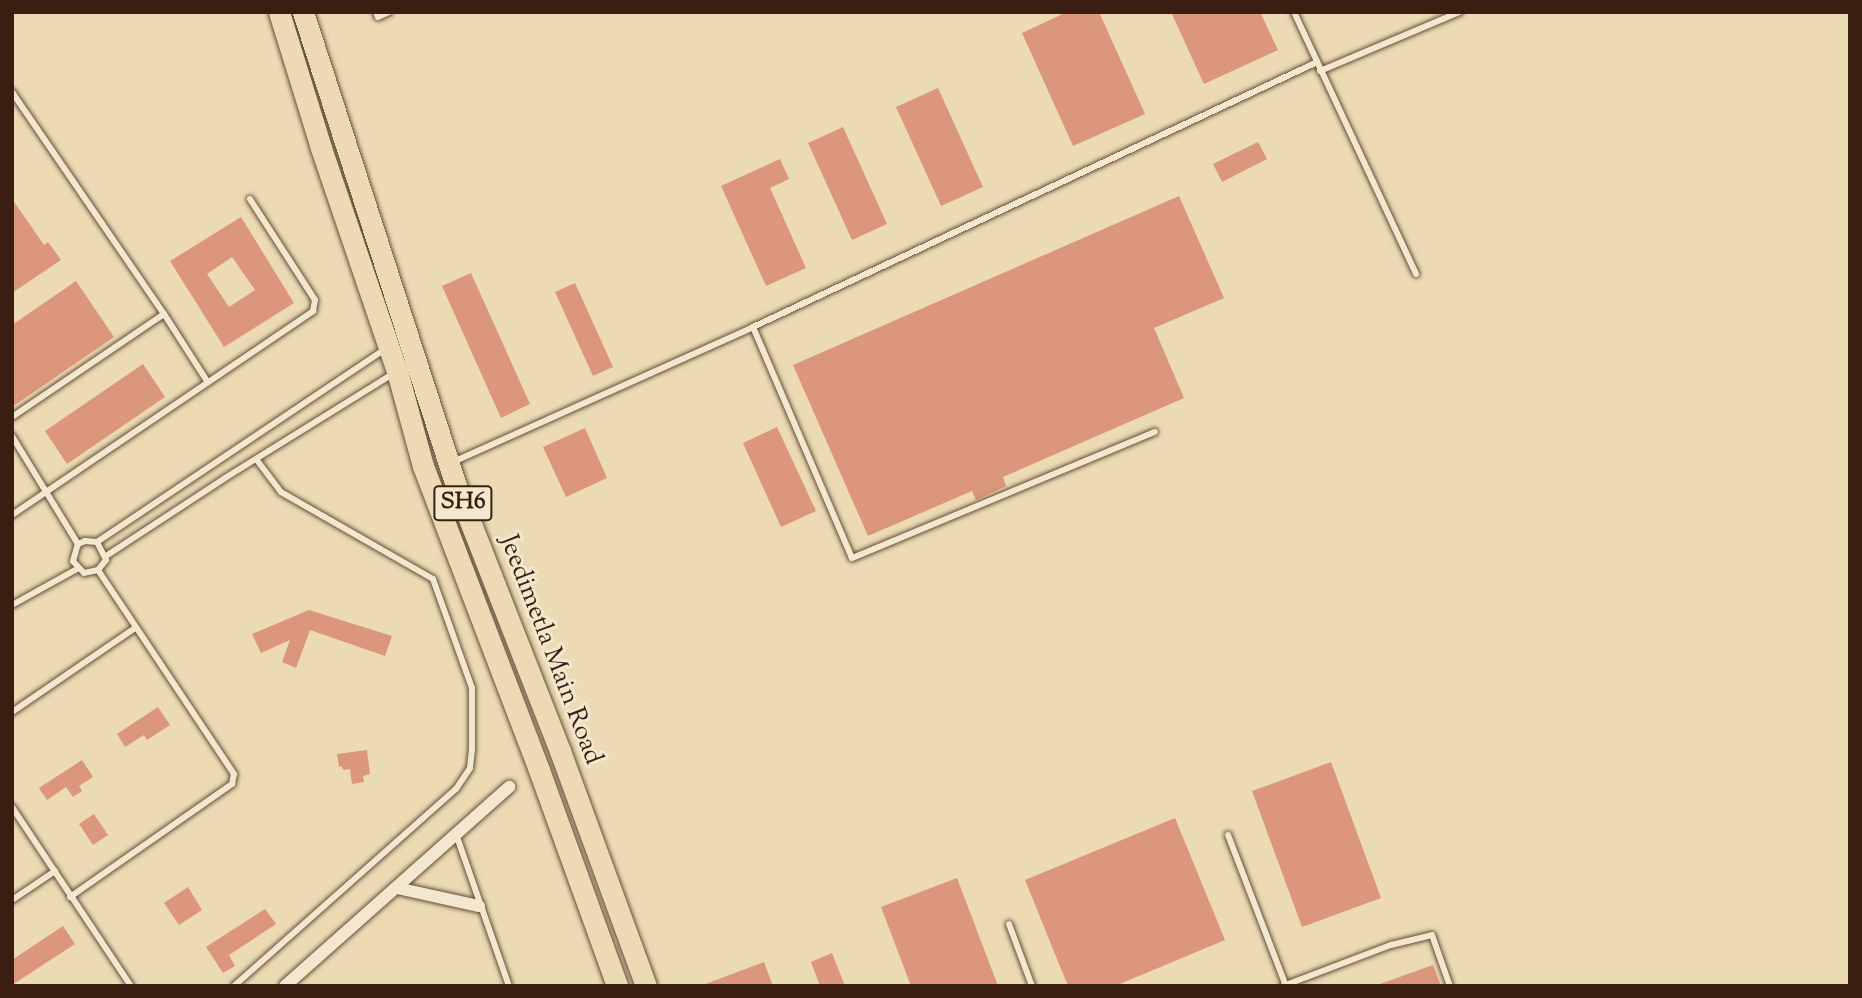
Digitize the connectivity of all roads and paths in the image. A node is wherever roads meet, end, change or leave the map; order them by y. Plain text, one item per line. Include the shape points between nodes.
1 (376, 12) edge
2 (389, 12) edge
3 (1294, 12) edge
4 (1460, 12) edge
5 (305, 17) edge
6 (282, 21) edge
7 (1315, 63) junction
8 (1320, 71) junction
9 (12, 92) edge
10 (250, 199) dead end
11 (1416, 274) dead end
12 (164, 314) junction
13 (753, 327) junction
14 (389, 347) junction
15 (397, 371) junction
16 (208, 382) junction
17 (12, 417) edge
18 (1154, 432) dead end
19 (12, 436) edge
20 (256, 459) junction
21 (448, 464) junction
22 (48, 490) junction
23 (12, 514) edge
24 (97, 542) junction
25 (78, 544) junction
26 (106, 556) junction
27 (77, 569) junction
28 (98, 570) junction
29 (12, 605) edge
30 (135, 628) junction
31 (12, 712) edge
32 (509, 787) dead end
33 (12, 807) edge
34 (456, 834) junction
35 (1228, 835) dead end
36 (55, 871) junction
37 (397, 888) junction
38 (70, 897) junction
39 (12, 900) edge
40 (479, 906) junction
41 (1009, 924) dead end
42 (1285, 985) edge
43 (131, 986) edge
44 (234, 986) edge
45 (285, 986) edge
46 (509, 986) edge
47 (617, 986) edge
48 (646, 986) edge
49 (1032, 986) edge
50 (1450, 986) edge

1 - 2 lane via 378,17
3 - 7 lane
4 - 8 lane
5 - 6 main road
5 - 21 main road, Jeedimetla Main Road / SH6
6 - 14 main road, Jeedimetla Main Road / SH6
7 - 8 lane
7 - 13 lane
8 - 11 lane
9 - 12 lane
10 - 16 lane via 315,300 313,312
12 - 16 lane
12 - 17 lane
13 - 18 lane via 852,558
13 - 21 lane
14 - 15 main road, Jeedimetla Main Road / SH6
14 - 24 lane
15 - 20 lane
15 - 47 main road, Jeedimetla Main Road / SH6 via 423,466
16 - 22 lane
19 - 22 lane
20 - 26 lane
20 - 44 lane via 281,492 433,579 472,688 472,750 470,768 456,789
21 - 48 main road, Jeedimetla Main Road / SH6
22 - 23 lane
22 - 25 lane
24 - 25 lane
24 - 26 lane
25 - 27 lane via 73,561
26 - 28 lane
27 - 28 lane via 84,573
27 - 29 lane
28 - 30 lane
30 - 31 lane
30 - 38 lane via 234,774 232,785
32 - 34 street
33 - 36 lane
34 - 37 street
34 - 40 lane
35 - 42 lane
36 - 38 lane
36 - 39 lane
37 - 40 street
37 - 45 street
38 - 43 lane
40 - 46 lane
41 - 49 lane
42 - 50 lane via 1391,945 1432,935

